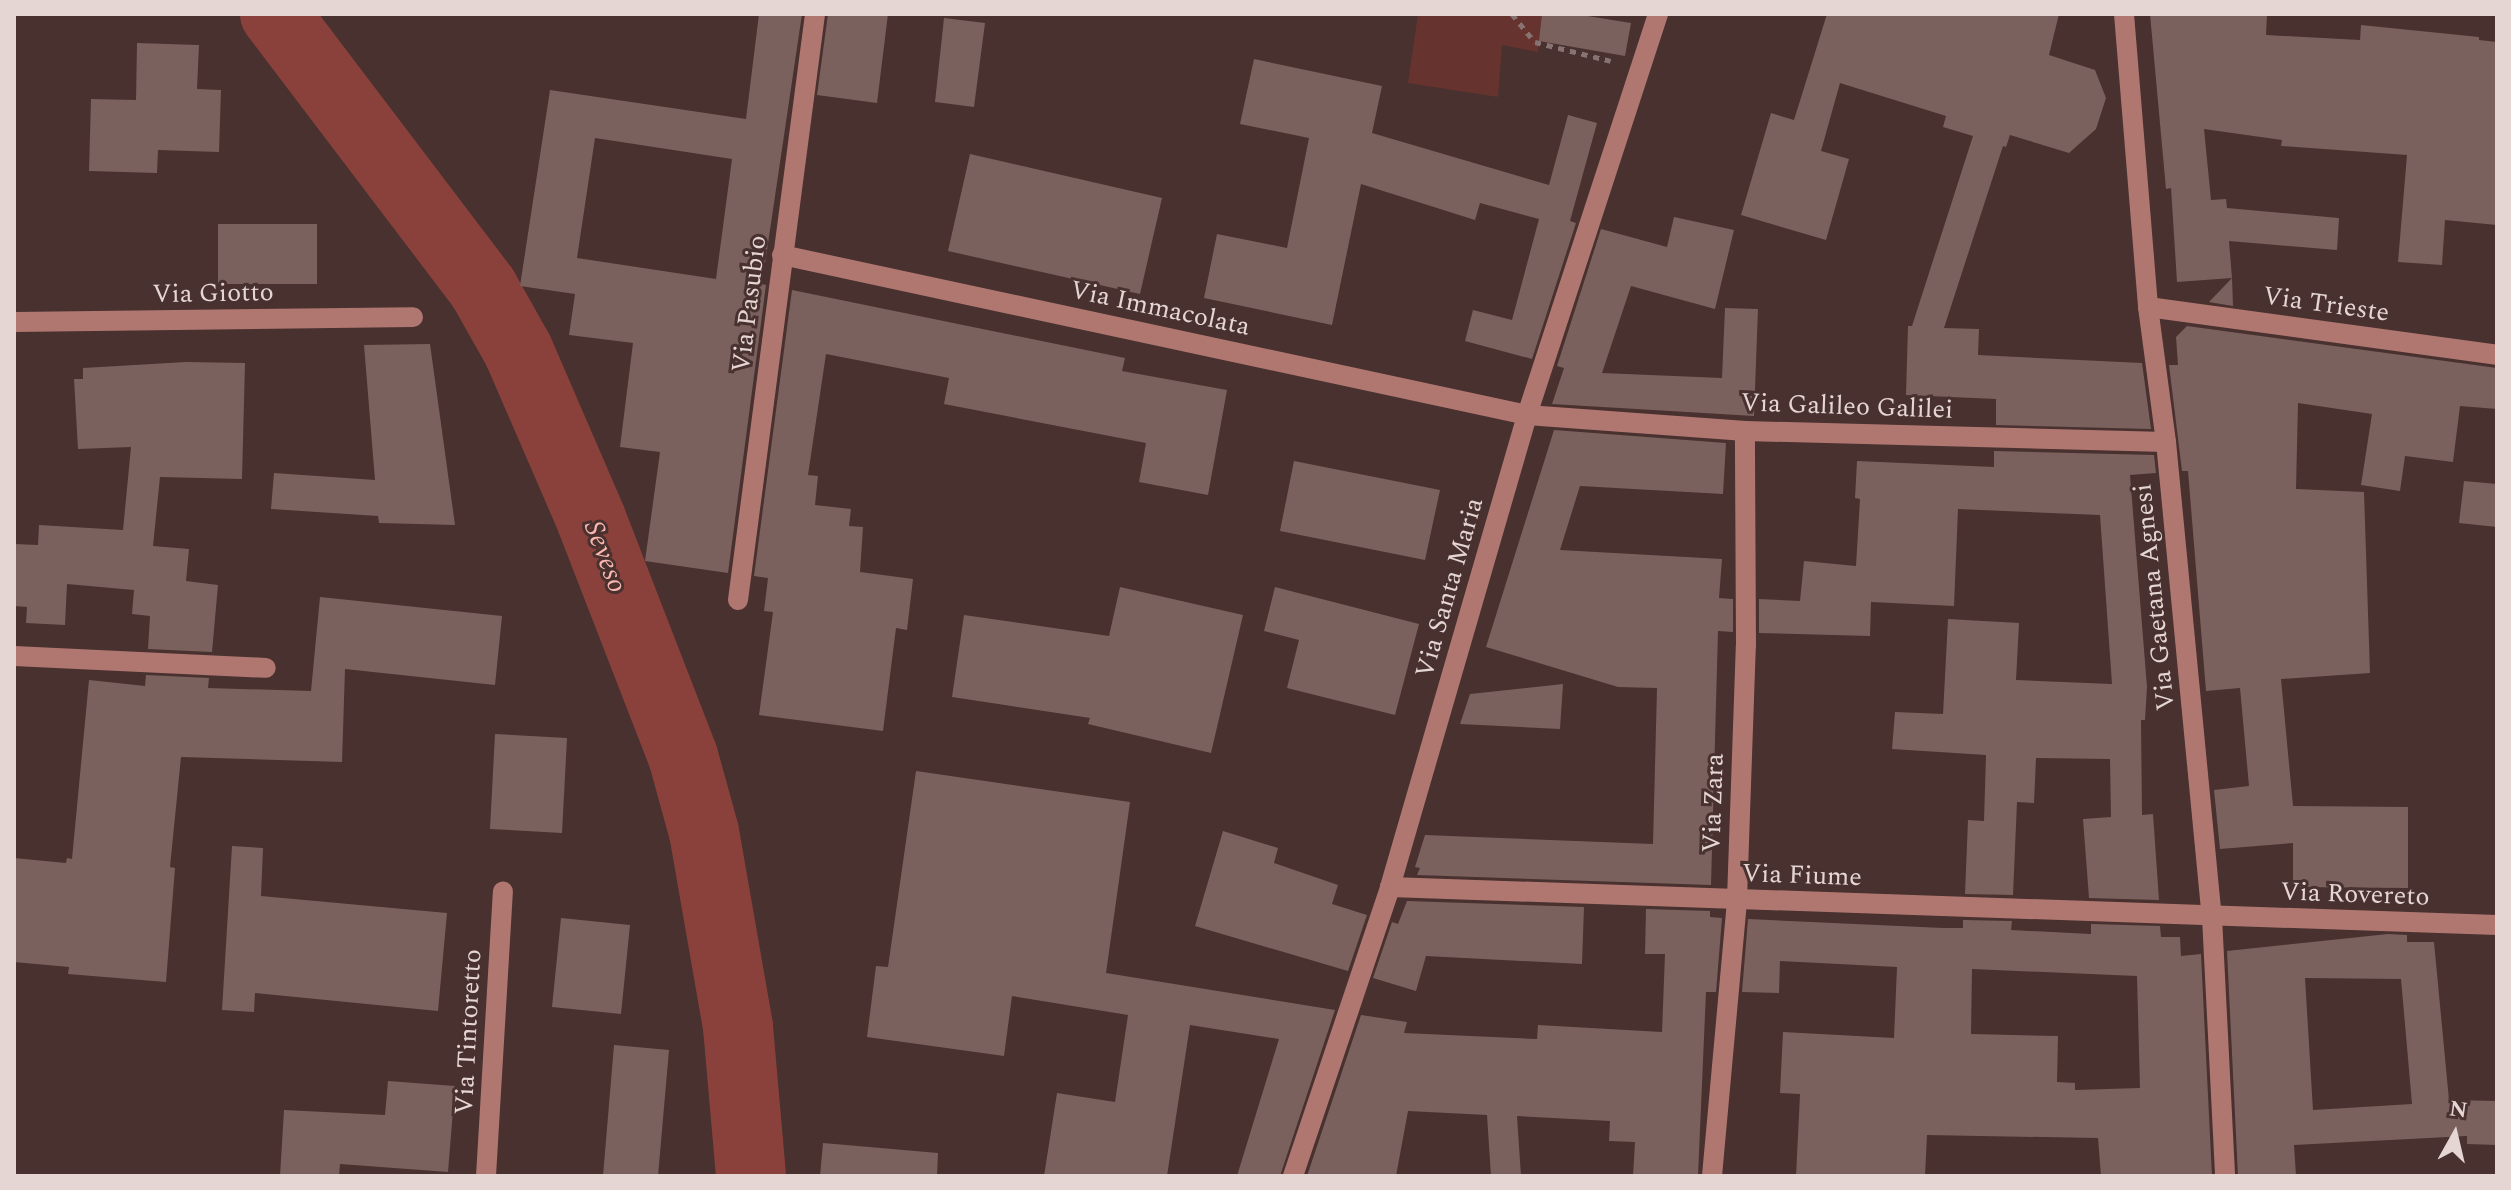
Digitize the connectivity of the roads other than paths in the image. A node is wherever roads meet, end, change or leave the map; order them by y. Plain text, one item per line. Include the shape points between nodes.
1 (815, 14) edge
2 (1658, 14) edge
3 (2124, 14) edge
4 (782, 255) junction
5 (2148, 307) junction
6 (413, 317) dead end
7 (14, 322) edge
8 (2497, 355) edge
9 (1527, 415) junction
10 (1745, 431) junction
11 (2166, 442) junction
12 (738, 600) dead end
13 (14, 656) edge
14 (266, 668) dead end
15 (1390, 887) junction
16 (503, 892) dead end
17 (1737, 899) junction
18 (2212, 917) junction
19 (2497, 925) edge
20 (486, 1176) edge
21 (1293, 1176) edge
22 (1712, 1176) edge
23 (2225, 1176) edge

1 - 4 street, Via Pasubio
2 - 9 street, Via Santa Maria
3 - 5 street, Via Gaetana Agnesi
4 - 9 street, Via Immacolata
4 - 12 street, Via Pasubio
5 - 8 street, Via Trieste
5 - 11 street, Via Gaetana Agnesi
6 - 7 street, Via Giotto
9 - 10 street, Via Galileo Galilei
9 - 15 street, Via Santa Maria
10 - 11 street, Via Galileo Galilei
10 - 17 street, Via Zara via 1746,645
11 - 18 street, Via Gaetana Agnesi
13 - 14 street
15 - 17 street, Via Fiume
15 - 21 street, Via Santa Maria
16 - 20 street, Via Tintoretto
17 - 18 street, Via Fiume
17 - 22 street, Via Zara
18 - 19 street, Via Rovereto
18 - 23 street, Via Gaetana Agnesi

